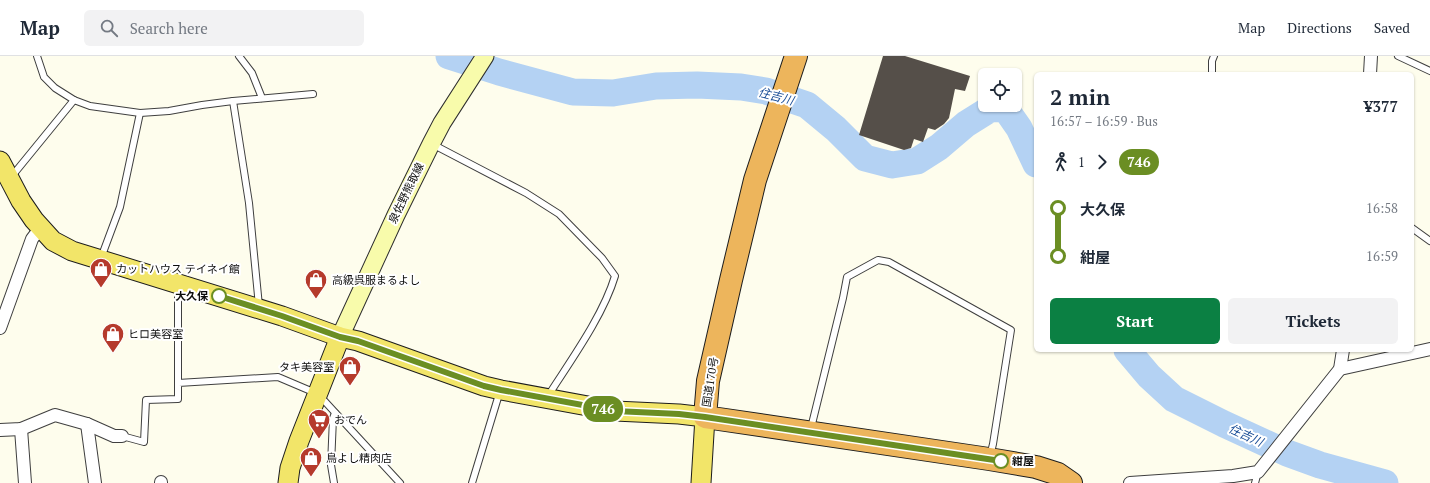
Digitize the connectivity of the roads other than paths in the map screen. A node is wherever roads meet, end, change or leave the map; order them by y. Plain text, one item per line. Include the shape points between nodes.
1 (37, 56) edge
2 (239, 56) edge
3 (485, 56) edge
4 (796, 56) edge
5 (1214, 56) edge
6 (1372, 56) edge
7 (1398, 56) edge
8 (1430, 71) edge
9 (1212, 72) edge
10 (1370, 72) edge
11 (313, 94) dead end
12 (262, 98) junction
13 (74, 100) junction
14 (233, 101) junction
15 (140, 113) junction
16 (431, 144) junction
17 (0, 161) edge
18 (10, 179) junction
19 (41, 227) junction
20 (1414, 229) edge
21 (1430, 241) edge
22 (100, 260) junction
23 (178, 283) junction
24 (259, 308) junction
25 (0, 328) edge
26 (340, 337) junction
27 (1430, 349) edge
28 (1343, 352) edge
29 (1340, 369) junction
30 (178, 383) junction
31 (501, 390) junction
32 (318, 394) junction
33 (546, 399) junction
34 (335, 413) junction
35 (705, 417) junction
36 (87, 424) junction
37 (21, 429) junction
38 (0, 430) edge
39 (810, 432) junction
40 (122, 436) joint
41 (989, 459) junction
42 (1256, 478) edge
43 (25, 483) edge
44 (95, 483) edge
45 (288, 483) edge
46 (334, 483) edge
47 (400, 483) edge
48 (472, 483) edge
49 (701, 483) edge
50 (1071, 483) edge
51 (1130, 483) edge

1 - 13 lane via 44,76 55,88
2 - 12 lane via 252,73
3 - 16 main road, 泉佐野熊取線
4 - 35 highway, 国道170号 via 755,180 708,381
5 - 9 lane
6 - 10 street
7 - 8 lane
11 - 12 lane
12 - 14 lane
13 - 15 lane via 90,106
13 - 18 lane
14 - 15 lane
14 - 24 lane via 249,203
15 - 22 lane via 120,207
16 - 26 main road, 泉佐野熊取線
16 - 33 lane via 526,193 559,214 602,258 615,276 611,290 588,333
17 - 18 main road
18 - 19 main road via 21,201
19 - 22 main road via 53,241 72,251
19 - 25 street via 32,239
20 - 21 lane
22 - 23 main road
23 - 24 main road
23 - 30 lane
24 - 26 main road
26 - 31 main road
26 - 32 main road
27 - 29 street
28 - 29 street
29 - 42 street via 1268,458
30 - 32 lane via 278,377
30 - 40 lane via 178,399 146,400 144,442
31 - 33 main road
31 - 48 lane
32 - 34 lane
32 - 45 main road via 299,441
33 - 35 main road via 615,411
34 - 46 lane via 331,465
34 - 47 lane
35 - 39 highway, 国道170号
35 - 49 main road
36 - 37 street via 55,415
36 - 40 street via 114,436
36 - 44 street
37 - 38 street
37 - 43 street
39 - 41 highway, 国道170号
39 - 41 lane via 847,277 878,260 889,262 1011,330
41 - 50 highway, 国道170号 via 1036,467 1058,474
42 - 51 street via 1233,476

